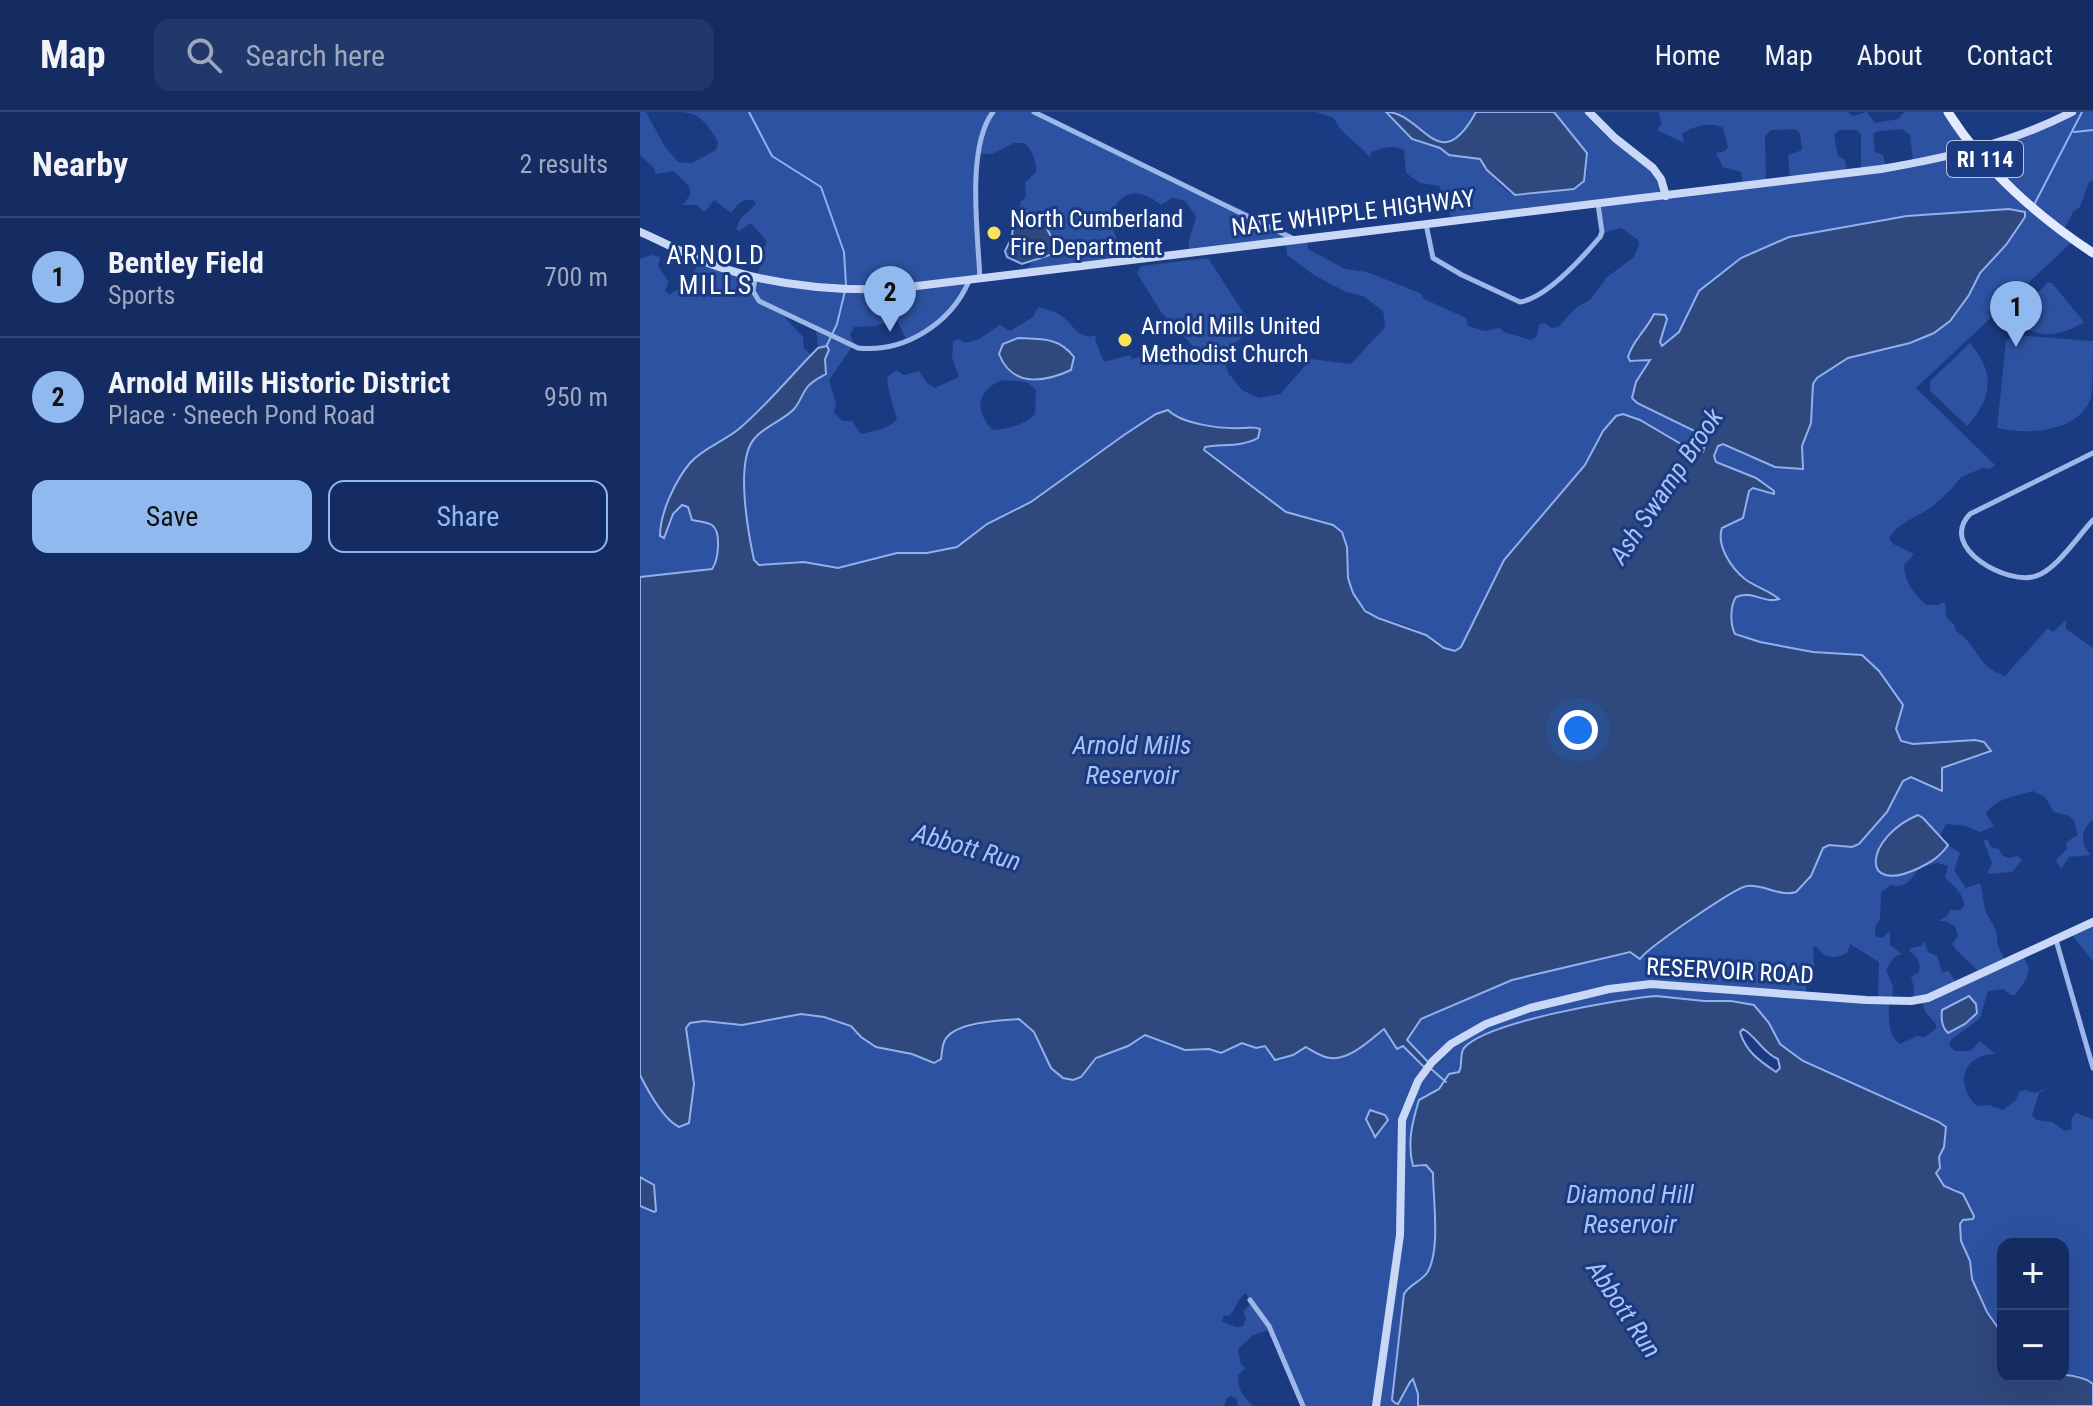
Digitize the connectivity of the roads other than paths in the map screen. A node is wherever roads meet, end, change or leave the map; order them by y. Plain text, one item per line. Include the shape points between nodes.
1 (993, 112) edge
2 (1034, 112) edge
3 (1589, 112) edge
4 (1948, 112) edge
5 (2069, 113) edge
6 (1974, 149) junction
7 (1666, 196) junction
8 (1598, 204) junction
9 (1426, 224) junction
10 (641, 234) edge
11 (1297, 240) junction
12 (2093, 253) edge
13 (755, 276) junction
14 (980, 279) junction
15 (970, 280) junction
16 (2093, 453) edge
17 (2093, 520) edge
18 (2093, 922) edge
19 (2056, 940) junction
20 (2093, 1068) edge
21 (1250, 1300) dead end
22 (1303, 1406) edge
23 (1376, 1406) edge

1 - 14 street via 979,142
2 - 11 street
3 - 7 main road via 1653,168
4 - 6 main road, RI 114
5 - 6 main road, NATE WHIPPLE HIGHWAY
6 - 7 main road, NATE WHIPPLE HIGHWAY via 1881,169
6 - 12 main road, RI 114 via 2060,232
7 - 8 main road, NATE WHIPPLE HIGHWAY
8 - 9 main road, NATE WHIPPLE HIGHWAY
8 - 9 street via 1600,237 1529,301 1520,302 1433,258
9 - 11 main road, NATE WHIPPLE HIGHWAY
10 - 13 main road, NATE WHIPPLE HIGHWAY via 708,263
11 - 14 main road, NATE WHIPPLE HIGHWAY
13 - 15 main road, NATE WHIPPLE HIGHWAY via 840,290
13 - 15 street via 753,291 759,301 867,349 921,335 950,313
14 - 15 main road, NATE WHIPPLE HIGHWAY
16 - 17 street via 1970,514 1960,528 1969,552 1996,568 2034,578
18 - 19 main road, RESERVOIR ROAD
19 - 20 street
19 - 23 main road, RESERVOIR ROAD via 1943,992 1911,1001 1651,984 1530,1008 1451,1044 1424,1070 1402,1120 1400,1235
21 - 22 street via 1269,1326

